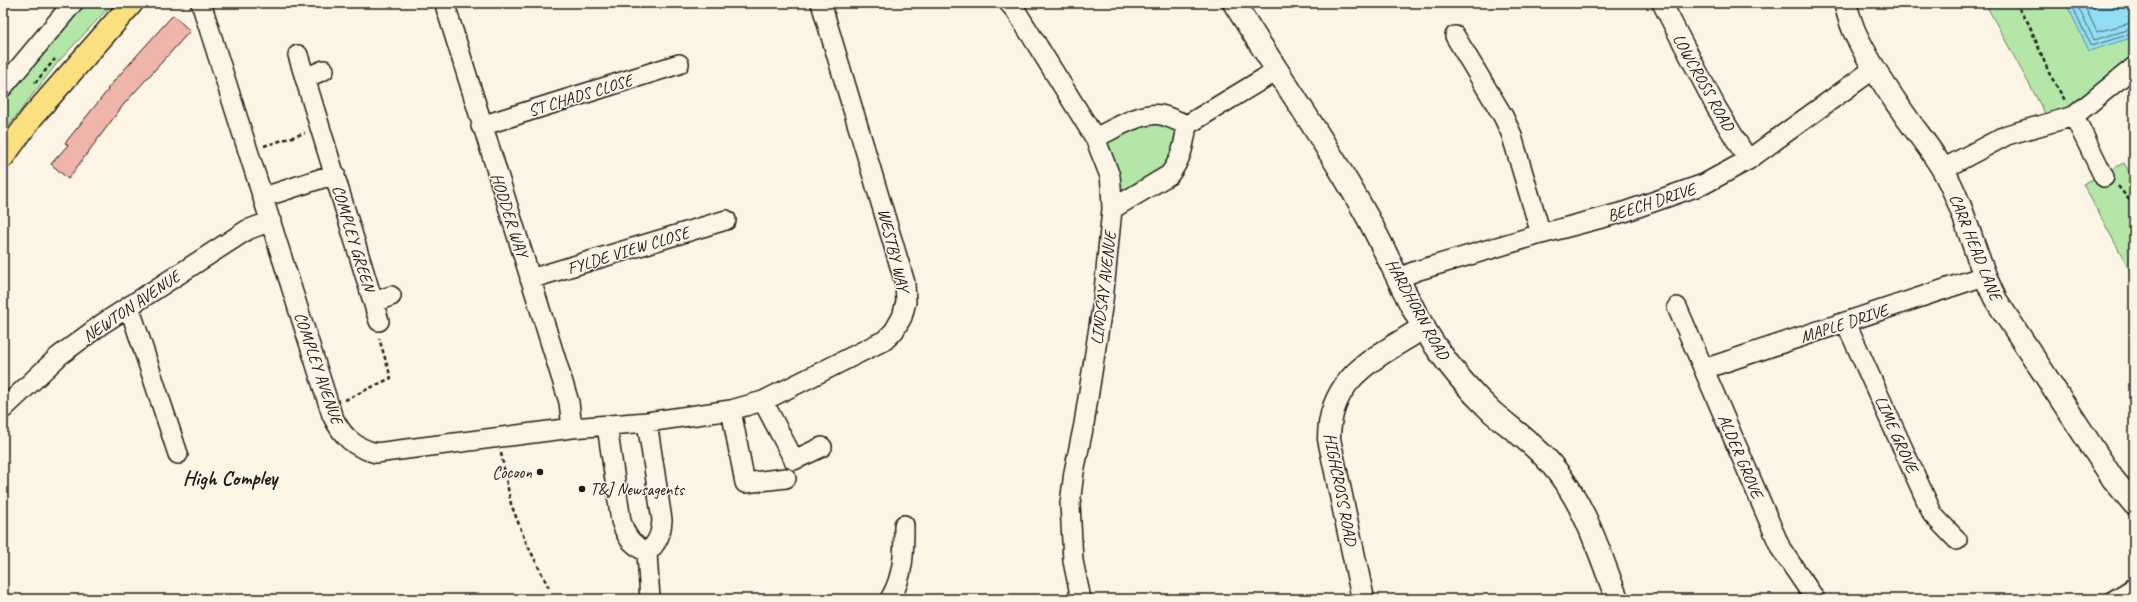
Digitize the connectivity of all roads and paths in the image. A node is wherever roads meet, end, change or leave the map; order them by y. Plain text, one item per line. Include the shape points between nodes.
1 (73, 3) edge
2 (132, 3) edge
3 (201, 3) edge
4 (446, 3) edge
5 (821, 3) edge
6 (1009, 3) edge
7 (1234, 3) edge
8 (1662, 3) edge
9 (1845, 3) edge
10 (2015, 3) edge
11 (1455, 36) dead end
12 (298, 55) dead end
13 (679, 64) dead end
14 (2134, 67) edge
15 (1875, 68) junction
16 (324, 70) dead end
17 (1276, 71) junction
18 (305, 78) junction
19 (3, 87) edge
20 (2074, 116) junction
21 (1187, 125) junction
22 (481, 126) junction
23 (320, 128) junction
24 (1095, 138) junction
25 (249, 152) junction
26 (3, 157) edge
27 (1748, 160) junction
28 (1943, 169) junction
29 (335, 174) junction
30 (2104, 177) joint
31 (264, 197) junction
32 (2134, 206) edge
33 (1112, 209) junction
34 (726, 220) dead end
35 (271, 221) junction
36 (1541, 234) junction
37 (1984, 276) junction
38 (1399, 278) junction
39 (530, 280) junction
40 (129, 306) junction
41 (1677, 307) dead end
42 (379, 320) joint
43 (1846, 323) junction
44 (1424, 327) junction
45 (1704, 369) junction
46 (762, 401) junction
47 (330, 407) junction
48 (3, 409) edge
49 (731, 410) junction
50 (647, 422) junction
51 (607, 426) junction
52 (572, 428) junction
53 (498, 439) junction
54 (822, 447) dead end
55 (178, 454) dead end
56 (786, 478) dead end
57 (2134, 504) edge
58 (904, 525) dead end
59 (1957, 540) dead end
60 (647, 553) junction
61 (549, 588) dead end
62 (2134, 588) edge
63 (650, 599) edge
64 (890, 599) edge
65 (1082, 599) edge
66 (1363, 599) edge
67 (1617, 599) edge
68 (1815, 599) edge
69 (2116, 599) edge

1 - 19 street
2 - 26 main road via 32,117
3 - 25 street, COMPLEY AVENUE
4 - 22 street, HODDER WAY
5 - 46 street, WESTBY WAY via 898,257 905,283 906,302 902,317 885,340
6 - 24 street, LINDSAY AVENUE
7 - 17 street, HARDHORN ROAD
8 - 27 street, LOWCROSS ROAD via 1716,107
9 - 15 street, CARR HEAD LANE via 1855,34
10 - 20 path via 2029,24 2049,73
11 - 36 street via 1511,133
12 - 18 street, COMPLEY GREEN
13 - 22 street, ST CHADS CLOSE
14 - 20 street
15 - 27 street, BEECH DRIVE
15 - 28 street, CARR HEAD LANE
16 - 18 street
17 - 21 street
17 - 38 street, HARDHORN ROAD via 1340,169
18 - 23 street, COMPLEY GREEN
20 - 28 street via 2007,135
20 - 30 street
21 - 24 street via 1151,114
21 - 33 street via 1183,151 1169,175
22 - 39 street, HODDER WAY
23 - 25 path
23 - 29 street, COMPLEY GREEN
24 - 33 street, LINDSAY AVENUE via 1110,176
25 - 31 street, COMPLEY AVENUE
27 - 36 street, BEECH DRIVE via 1719,177 1679,194
28 - 37 street, CARR HEAD LANE
29 - 31 street, COMPLEY GREEN
29 - 42 street, COMPLEY GREEN via 382,299
30 - 32 path via 2121,188
31 - 35 street, COMPLEY AVENUE
33 - 65 street, LINDSAY AVENUE via 1102,309 1070,504 1073,561
34 - 39 street, FYLDE VIEW CLOSE
35 - 40 street, NEWTON AVENUE via 247,230
35 - 47 street, COMPLEY AVENUE
36 - 38 street, BEECH DRIVE
37 - 43 street, MAPLE DRIVE
37 - 57 street, CARR HEAD LANE via 2026,348 2113,479
38 - 44 street, HARDHORN ROAD
39 - 52 street, HODDER WAY via 569,402
40 - 48 street, NEWTON AVENUE via 59,356
40 - 55 street
41 - 45 street, ALDER GROVE
42 - 47 path via 377,329 391,378
43 - 45 street, MAPLE DRIVE
43 - 59 street, LIME GROVE via 1933,515
44 - 66 street, HIGHCROSS ROAD via 1355,373 1340,392 1329,423 1330,446
44 - 67 street, HARDHORN ROAD via 1457,377 1492,412 1550,462 1570,488 1588,522
45 - 68 street, ALDER GROVE via 1781,549
46 - 49 street, WESTBY WAY
46 - 54 street via 794,460
47 - 53 street, COMPLEY AVENUE via 344,437 359,448 376,453
49 - 50 street, WESTBY WAY
49 - 56 street via 745,483
50 - 51 street, COMPLEY AVENUE
50 - 60 street via 662,520 657,543
51 - 52 street, COMPLEY AVENUE
51 - 60 street via 625,534 633,544
52 - 53 street, COMPLEY AVENUE
53 - 61 path via 511,504 525,540
58 - 64 street via 902,567
60 - 63 street
62 - 69 street

